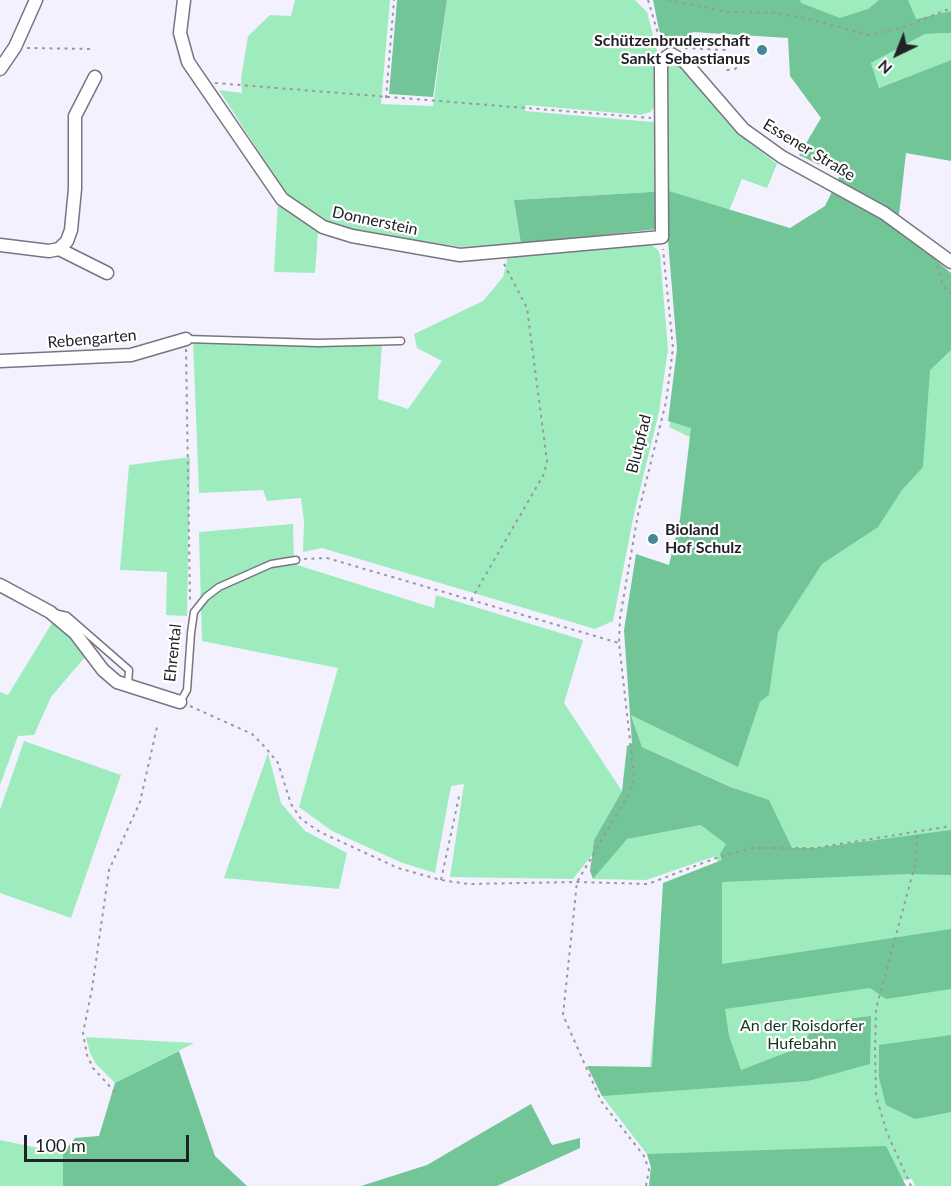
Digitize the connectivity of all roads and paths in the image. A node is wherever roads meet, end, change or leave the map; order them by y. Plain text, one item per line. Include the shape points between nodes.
1 (36, 0) edge
2 (184, 0) edge
3 (394, 0) edge
4 (648, 0) edge
5 (669, 0) edge
6 (951, 8) edge
7 (15, 47) junction
8 (93, 49) dead end
9 (670, 57) junction
10 (747, 59) dead end
11 (0, 69) edge
12 (95, 77) dead end
13 (202, 81) junction
14 (386, 98) junction
15 (660, 119) junction
16 (662, 237) junction
17 (0, 245) edge
18 (933, 248) junction
19 (59, 249) junction
20 (498, 251) junction
21 (951, 262) edge
22 (107, 273) dead end
23 (951, 293) edge
24 (186, 339) junction
25 (401, 341) dead end
26 (0, 362) edge
27 (296, 560) joint
28 (0, 585) edge
29 (471, 600) junction
30 (195, 612) junction
31 (619, 643) junction
32 (180, 702) junction
33 (157, 727) dead end
34 (460, 792) dead end
35 (951, 826) edge
36 (918, 831) junction
37 (441, 880) junction
38 (577, 882) junction
39 (115, 1092) dead end
40 (646, 1186) edge
41 (911, 1186) edge

1 - 7 street
2 - 13 street, Donnerstein via 180,33 188,62
3 - 14 path
4 - 9 path
5 - 6 path via 728,12 777,12 868,35 902,28
7 - 8 path
7 - 11 street
9 - 10 path via 685,48 725,50 727,70
9 - 15 street via 661,66
9 - 18 street, Essener Straße via 685,62 744,129 782,157 884,213
12 - 19 street via 75,117 71,230 67,242
13 - 14 path
13 - 20 street, Donnerstein via 282,199 323,227 352,236 460,255
14 - 15 path
15 - 16 street
16 - 20 street, Donnerstein
16 - 31 path, Blutpfad via 673,348 666,402 638,514
17 - 19 street
18 - 21 street, Essener Straße
18 - 23 path via 943,286
19 - 22 street
20 - 29 path via 527,308 547,461 544,474
24 - 25 lane
24 - 26 street, Rebengarten via 131,356
24 - 30 path via 190,605
27 - 29 path via 327,558
27 - 30 lane, Ehrental via 271,564 219,587
28 - 32 street, Ehrental via 50,612 75,633 117,682
29 - 31 path
30 - 32 lane, Ehrental via 187,690
31 - 38 path, Blutpfad via 634,776 630,792
32 - 37 path via 252,734 278,763 291,804 301,819 320,832 398,868
33 - 39 path via 140,802 110,870 83,1034 93,1068
34 - 37 path
35 - 36 path
36 - 38 path via 816,848 751,848 648,884
36 - 41 path via 915,865 876,1009 875,1048 876,1096 887,1133
37 - 38 path via 468,884
38 - 40 path via 562,1016 601,1101 644,1156 649,1170

